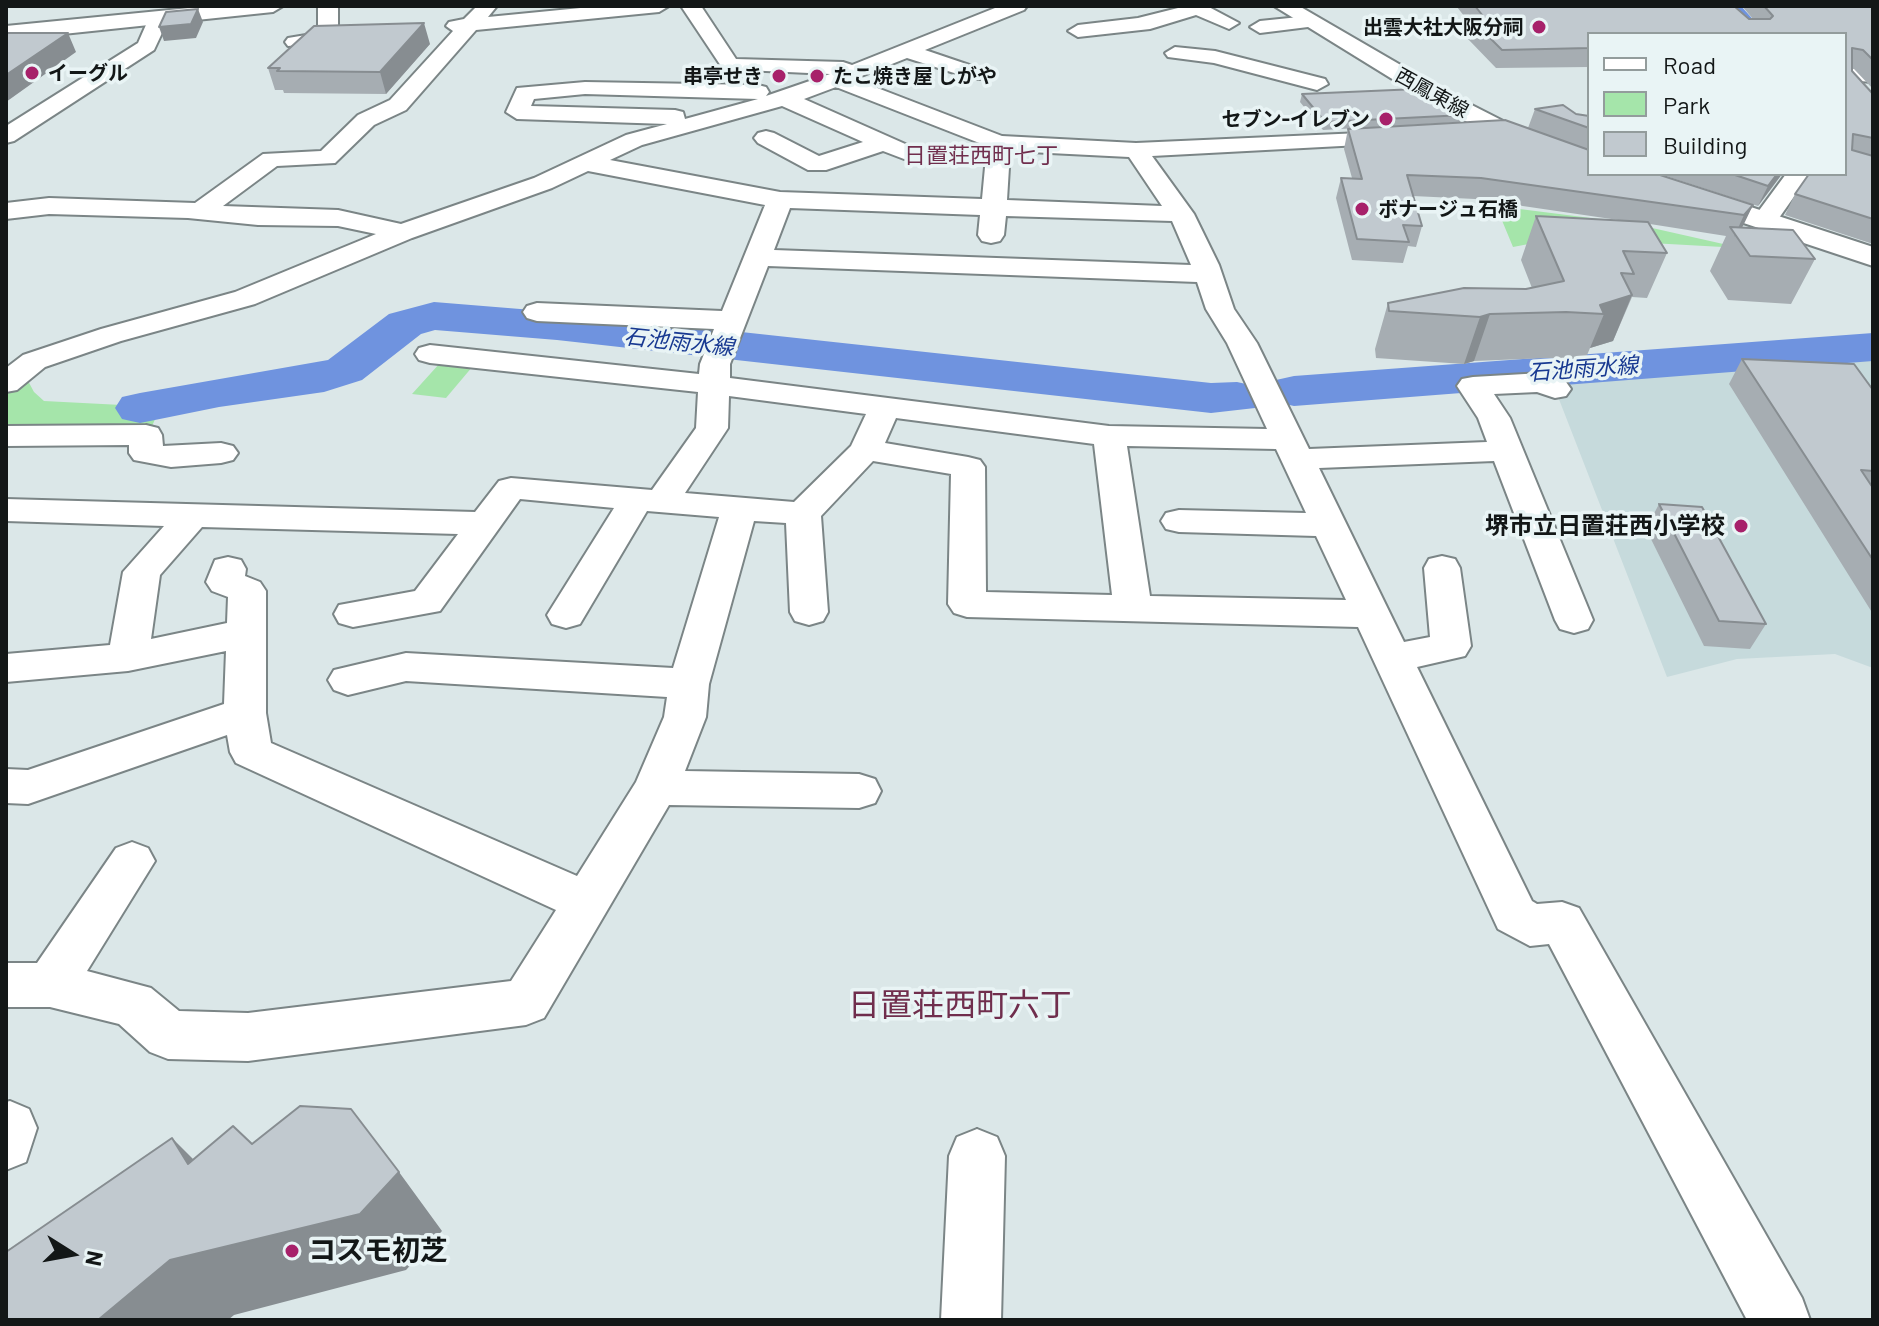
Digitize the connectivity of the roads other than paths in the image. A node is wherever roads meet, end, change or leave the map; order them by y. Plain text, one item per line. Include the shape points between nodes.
1 (273, 6) edge
2 (328, 6) edge
3 (487, 6) edge
4 (659, 6) edge
5 (691, 6) edge
6 (1017, 6) edge
7 (1122, 6) edge
8 (1284, 6) edge
9 (233, 8) edge
10 (159, 18) junction
11 (918, 19) dead end
12 (1148, 22) junction
13 (1309, 22) junction
14 (1229, 23) dead end
15 (468, 25) junction
16 (1079, 25) dead end
17 (1260, 27) dead end
18 (437, 28) dead end
19 (6, 33) edge
20 (295, 42) edge
21 (910, 47) junction
22 (1261, 50) dead end
23 (1215, 57) junction
24 (1172, 64) junction
25 (847, 74) junction
26 (980, 75) dead end
27 (1847, 76) edge
28 (1230, 77) dead end
29 (1317, 84) dead end
30 (1868, 86) edge
31 (911, 89) dead end
32 (793, 95) junction
33 (886, 99) junction
34 (713, 118) junction
35 (831, 119) junction
36 (1502, 130) junction
37 (1459, 132) edge
38 (1415, 135) edge
39 (6, 136) edge
40 (999, 143) junction
41 (1136, 150) junction
42 (1587, 162) edge
43 (585, 163) junction
44 (1629, 176) edge
45 (1797, 176) edge
46 (780, 200) junction
47 (992, 207) junction
48 (6, 211) edge
49 (200, 211) junction
50 (1181, 214) junction
51 (1765, 220) junction
52 (403, 232) junction
53 (756, 257) junction
54 (1873, 257) edge
55 (990, 266) junction
56 (1208, 274) junction
57 (732, 320) junction
58 (430, 354) dead end
59 (20, 355) edge
60 (502, 362) junction
61 (6, 383) edge
62 (715, 385) junction
63 (1555, 389) dead end
64 (886, 406) junction
65 (6, 436) edge
66 (1109, 436) junction
67 (1292, 449) junction
68 (865, 450) junction
69 (1507, 451) junction
70 (650, 499) junction
71 (740, 507) junction
72 (6, 510) edge
73 (803, 514) junction
74 (186, 516) junction
75 (1179, 521) dead end
76 (486, 524) junction
77 (1328, 525) junction
78 (1442, 568) dead end
79 (228, 569) dead end
80 (1133, 608) junction
81 (809, 612) dead end
82 (353, 614) dead end
83 (1369, 614) junction
84 (566, 615) dead end
85 (1574, 620) dead end
86 (247, 633) junction
87 (128, 657) junction
88 (1391, 659) junction
89 (6, 668) edge
90 (348, 680) dead end
91 (689, 684) junction
92 (245, 713) junction
93 (6, 786) edge
94 (656, 788) junction
95 (859, 791) dead end
96 (132, 861) dead end
97 (584, 901) junction
98 (28, 985) edge
99 (6, 1129) edge
100 (6, 1143) edge
101 (977, 1156) dead end
102 (971, 1320) edge
103 (1780, 1320) edge

1 - 9 main road
2 - 20 street via 336,38
3 - 15 street
4 - 15 street
5 - 25 street via 730,65
6 - 21 street
7 - 12 street
8 - 13 main road, 西鳳東線
9 - 10 main road
10 - 19 main road
10 - 39 street via 147,46
11 - 21 street
12 - 14 street via 1198,9
12 - 16 street
12 - 24 street via 1170,37
13 - 17 street
13 - 36 main road, 西鳳東線
15 - 18 street
15 - 49 street via 398,105 366,120 327,158 271,159
21 - 25 street
21 - 26 street
22 - 23 street
23 - 24 street
23 - 29 street
24 - 28 street
25 - 32 street
25 - 33 street
27 - 30 street
31 - 33 street
32 - 34 street
32 - 34 street via 585,88 525,93 517,112
32 - 35 street
33 - 40 street
34 - 43 street via 634,140
35 - 35 street via 894,148 817,165 757,141
36 - 37 street
36 - 42 main road, 西鳳東線
38 - 41 street
40 - 41 street
40 - 47 street
41 - 50 street
43 - 46 street
43 - 52 street via 507,197
44 - 51 main road
45 - 51 street
46 - 47 street
46 - 53 street
47 - 50 street
47 - 55 street
48 - 49 street via 49,206
49 - 52 street via 338,218
50 - 56 street
51 - 54 main road
52 - 59 street via 245,298
53 - 55 street
53 - 57 street
55 - 56 street
56 - 67 street via 1220,309 1242,343
57 - 60 street via 602,313 531,324
57 - 62 street via 715,364
58 - 60 street
59 - 61 street
60 - 62 street
62 - 64 street
62 - 70 street via 712,428
63 - 69 street via 1542,382 1473,386
64 - 66 street
64 - 68 street
65 - 74 street via 146,435 146,453 221,453
66 - 67 street
66 - 80 street
67 - 69 street
67 - 77 street
68 - 73 street
68 - 80 street via 968,467 967,604
69 - 85 street
70 - 71 street
70 - 76 street via 511,488
70 - 84 street
71 - 73 street
71 - 91 street
72 - 74 street
73 - 81 street
74 - 76 street
74 - 87 street via 142,572
75 - 77 street
76 - 82 street via 427,602
77 - 83 street
78 - 88 street via 1451,646
79 - 86 street via 225,582 247,591
80 - 83 street
83 - 88 street
86 - 87 street
86 - 92 street
87 - 89 street
88 - 103 street via 1515,915 1530,925 1562,923
90 - 91 street via 406,667
91 - 94 street via 685,717
92 - 93 street via 28,787
92 - 97 street via 251,752
94 - 95 street
94 - 97 street
96 - 98 street
97 - 98 street via 526,1002 248,1037 168,1035 133,1004
99 - 100 street via 10,1128
101 - 102 street

